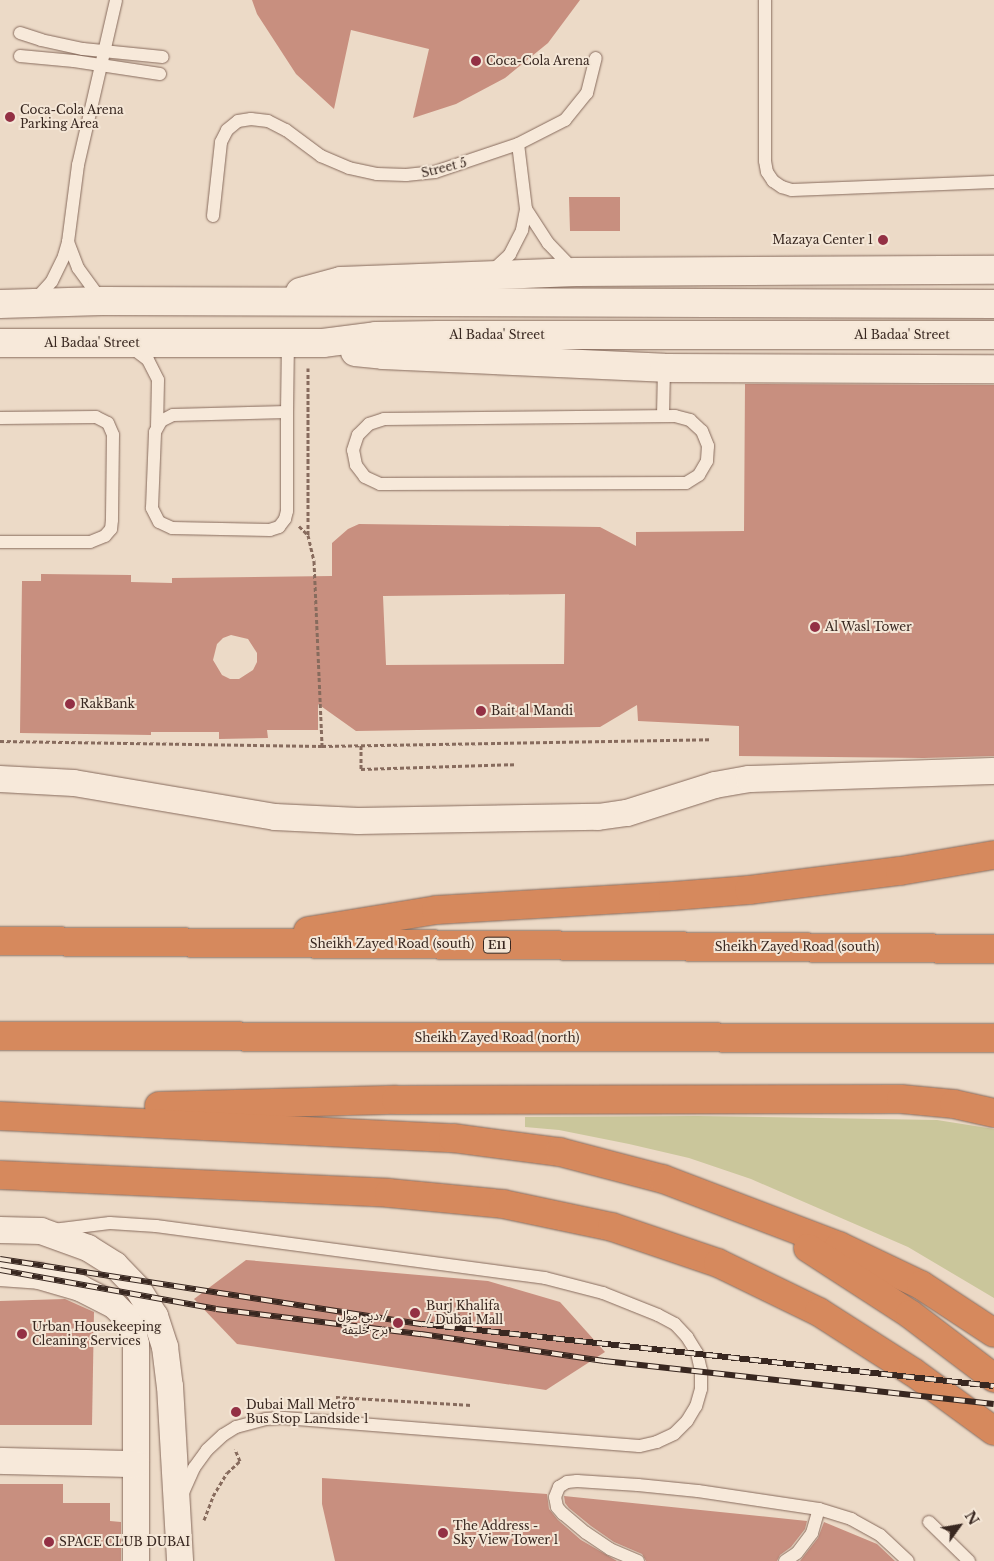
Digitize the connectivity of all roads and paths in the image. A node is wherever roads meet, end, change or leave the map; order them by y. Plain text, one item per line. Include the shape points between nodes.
1 (116, 0) edge
2 (764, 0) edge
3 (20, 33) dead end
4 (105, 50) junction
5 (20, 56) dead end
6 (164, 57) dead end
7 (596, 58) dead end
8 (101, 66) junction
9 (160, 74) dead end
10 (518, 144) junction
11 (994, 182) edge
12 (526, 209) junction
13 (213, 216) dead end
14 (68, 242) junction
15 (994, 270) edge
16 (576, 272) junction
17 (487, 275) junction
18 (102, 301) junction
19 (278, 301) junction
20 (33, 303) junction
21 (0, 304) edge
22 (994, 304) edge
23 (994, 335) edge
24 (0, 343) edge
25 (122, 343) junction
26 (323, 343) junction
27 (288, 344) junction
28 (664, 368) junction
29 (994, 369) edge
30 (287, 412) junction
31 (663, 416) junction
32 (0, 418) edge
33 (157, 426) junction
34 (285, 519) junction
35 (0, 542) edge
36 (711, 739) dead end
37 (0, 741) edge
38 (361, 745) junction
39 (322, 746) junction
40 (516, 764) dead end
41 (994, 771) edge
42 (0, 779) edge
43 (994, 855) edge
44 (0, 941) edge
45 (235, 943) junction
46 (994, 948) edge
47 (0, 1036) edge
48 (994, 1038) edge
49 (994, 1113) edge
50 (0, 1116) edge
51 (59, 1117) junction
52 (0, 1175) edge
53 (754, 1215) junction
54 (0, 1230) edge
55 (41, 1232) junction
56 (0, 1273) edge
57 (436, 1312) dead end
58 (462, 1315) dead end
59 (994, 1333) edge
60 (994, 1378) edge
61 (336, 1397) dead end
62 (472, 1405) dead end
63 (994, 1431) edge
64 (223, 1436) junction
65 (0, 1461) edge
66 (136, 1464) junction
67 (819, 1509) junction
68 (177, 1512) junction
69 (929, 1522) dead end
70 (204, 1524) dead end
71 (136, 1561) edge
72 (180, 1561) edge
73 (638, 1561) edge
74 (784, 1561) edge
75 (908, 1561) edge
76 (969, 1561) edge

1 - 4 lane
2 - 11 lane via 765,162 773,181 792,190
3 - 4 lane via 62,45
4 - 6 lane
4 - 8 lane
5 - 8 lane
7 - 10 lane, Street 5 via 587,93 575,110 554,127
8 - 9 lane
8 - 14 lane via 78,165
10 - 12 lane
10 - 13 lane, Street 5 via 435,172 406,176 377,174 349,168 321,156 268,121 251,118 238,121 227,130 222,142
12 - 16 lane via 548,243
12 - 17 lane via 518,240 500,266
14 - 18 lane via 81,274
14 - 20 lane via 52,281
15 - 16 main road
16 - 17 main road
17 - 19 main road via 341,282 319,286
18 - 19 main road
18 - 20 main road
19 - 22 main road
20 - 21 main road
23 - 26 main road, Al Badaa' Street via 438,335 376,336
24 - 25 main road, Al Badaa' Street
25 - 27 main road, Al Badaa' Street
25 - 33 lane via 138,351 153,368 158,380
26 - 27 main road, Al Badaa' Street
26 - 28 main road via 343,350 383,355
27 - 30 lane
28 - 29 main road
28 - 31 lane
30 - 33 lane via 172,415
30 - 34 lane
31 - 31 lane via 384,420 369,424 358,435 353,450 356,465 365,478 380,484 686,483 699,475 707,461 708,446 702,431 690,420
32 - 35 lane via 96,418 108,423 113,435 112,520 106,536 90,542
33 - 34 lane via 152,508 158,522 172,528 270,530
34 - 39 path via 308,535 313,548
36 - 38 path
37 - 39 path
38 - 39 path
38 - 40 path via 361,769
41 - 42 street via 749,779 715,785 627,813 598,817 358,821 276,817 74,783
43 - 45 highway via 900,871 749,890 436,910
44 - 45 highway, Sheikh Zayed Road (south) / E11
45 - 46 highway, Sheikh Zayed Road (south) / E11
47 - 48 highway, Sheikh Zayed Road (north)
49 - 51 highway via 954,1104 901,1098 396,1100 112,1107
50 - 51 highway
51 - 53 highway via 507,1143 612,1164 663,1179
52 - 63 highway via 389,1193 503,1204 594,1223 666,1244 769,1286 867,1341
53 - 59 highway via 881,1264 921,1285
53 - 60 highway via 892,1300
54 - 55 street
55 - 64 lane via 102,1224 140,1224 545,1278 603,1293 674,1324 697,1353 701,1370 701,1389 687,1421 674,1434 640,1446 281,1418 250,1422
55 - 68 street via 88,1248 115,1266 138,1289 155,1316 165,1347 170,1386
56 - 66 street via 39,1276 80,1288 114,1305 125,1316 133,1329 136,1344
57 - 58 path
61 - 62 path
64 - 68 lane via 194,1468
64 - 70 path via 234,1447 240,1461 227,1473 213,1496
65 - 66 street
66 - 71 street
67 - 73 lane via 638,1485 577,1481 559,1487 555,1497 563,1514 594,1538
67 - 74 lane via 812,1533 797,1553
67 - 75 lane via 851,1519 880,1535
68 - 72 street
69 - 76 lane

